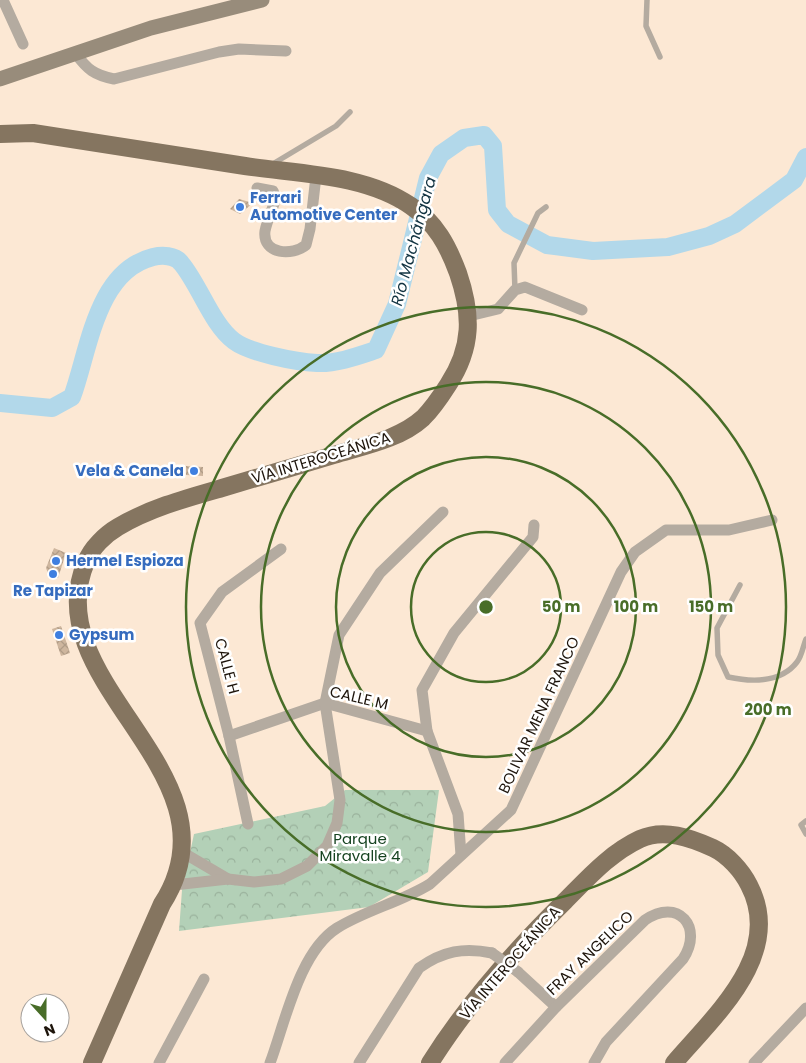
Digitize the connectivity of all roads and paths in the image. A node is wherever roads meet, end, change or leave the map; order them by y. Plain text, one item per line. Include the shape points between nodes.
1 (4, 0) edge
2 (262, 0) edge
3 (647, 0) edge
4 (23, 44) dead end
5 (286, 51) dead end
6 (76, 54) junction
7 (660, 57) dead end
8 (0, 79) edge
9 (350, 112) dead end
10 (0, 134) edge
11 (265, 169) junction
12 (324, 177) junction
13 (257, 188) dead end
14 (546, 207) dead end
15 (515, 290) junction
16 (582, 310) dead end
17 (470, 316) junction
18 (443, 512) dead end
19 (772, 520) dead end
20 (534, 525) dead end
21 (281, 549) dead end
22 (740, 585) dead end
23 (806, 639) edge
24 (325, 703) junction
25 (426, 731) junction
26 (230, 736) junction
27 (175, 806) junction
28 (806, 821) edge
29 (248, 824) dead end
30 (806, 834) edge
31 (182, 852) junction
32 (461, 855) junction
33 (228, 879) junction
34 (174, 884) junction
35 (162, 904) junction
36 (204, 979) dead end
37 (556, 1007) junction
38 (806, 1008) edge
39 (92, 1063) edge
40 (159, 1063) edge
41 (270, 1063) edge
42 (359, 1063) edge
43 (430, 1063) edge
44 (505, 1063) edge
45 (594, 1063) edge
46 (674, 1063) edge
47 (754, 1063) edge

1 - 4 street
2 - 6 street via 151,28
3 - 7 lane via 646,26
5 - 6 street via 239,49 218,52 114,79 88,70
6 - 8 street
9 - 11 lane via 336,126
10 - 11 main road, VÍA INTEROCEÁNICA via 33,134
11 - 12 main road, VÍA INTEROCEÁNICA
12 - 13 street via 306,245 292,252 283,253 267,242 265,233 276,198 273,190
12 - 17 main road, VÍA INTEROCEÁNICA via 388,193 427,219 439,232 455,265
14 - 15 lane via 538,213 514,263
15 - 16 street via 525,287
15 - 17 street via 498,309
17 - 27 main road, VÍA INTEROCEÁNICA via 457,372 422,419 396,435 364,446 141,514 115,528 87,557 78,595 84,638 99,672 166,778
18 - 24 street via 380,573 339,635
19 - 32 street, BOLIVAR MENA FRANCO via 729,530 666,530 635,552 621,572 515,804 505,817
20 - 25 street via 533,537 454,632 422,690
21 - 26 street, CALLE H via 222,592 200,623
22 - 23 lane via 717,628 718,655 728,676 747,681 779,677 798,662
24 - 25 street, CALLE M
24 - 26 street, CALLE M
24 - 33 street via 340,800 337,823 327,846 306,866 281,879 254,882
25 - 32 street via 458,814
26 - 29 street, CALLE H
27 - 31 main road, VÍA INTEROCEÁNICA via 182,824
27 - 35 main road, VÍA INTEROCEÁNICA
28 - 30 lane via 801,825
31 - 33 street
31 - 34 main road, VÍA INTEROCEÁNICA
32 - 41 street, BOLIVAR MENA FRANCO via 430,884 337,929 318,947 304,970
33 - 34 street
34 - 35 main road, VÍA INTEROCEÁNICA
35 - 39 main road, VÍA INTEROCEÁNICA
36 - 40 street
37 - 42 street, bridge via 518,972 492,954 475,949 459,950 433,958 419,968
37 - 44 street, FRAY ANGELICO
37 - 45 street, FRAY ANGELICO via 657,912 668,911 688,923 692,935 690,949 683,960 606,1042
38 - 47 street
43 - 46 main road, VÍA INTEROCEÁNICA via 447,1035 527,938 602,863 642,838 668,834 696,840 721,852 744,876 755,897 761,925 757,950 737,988

